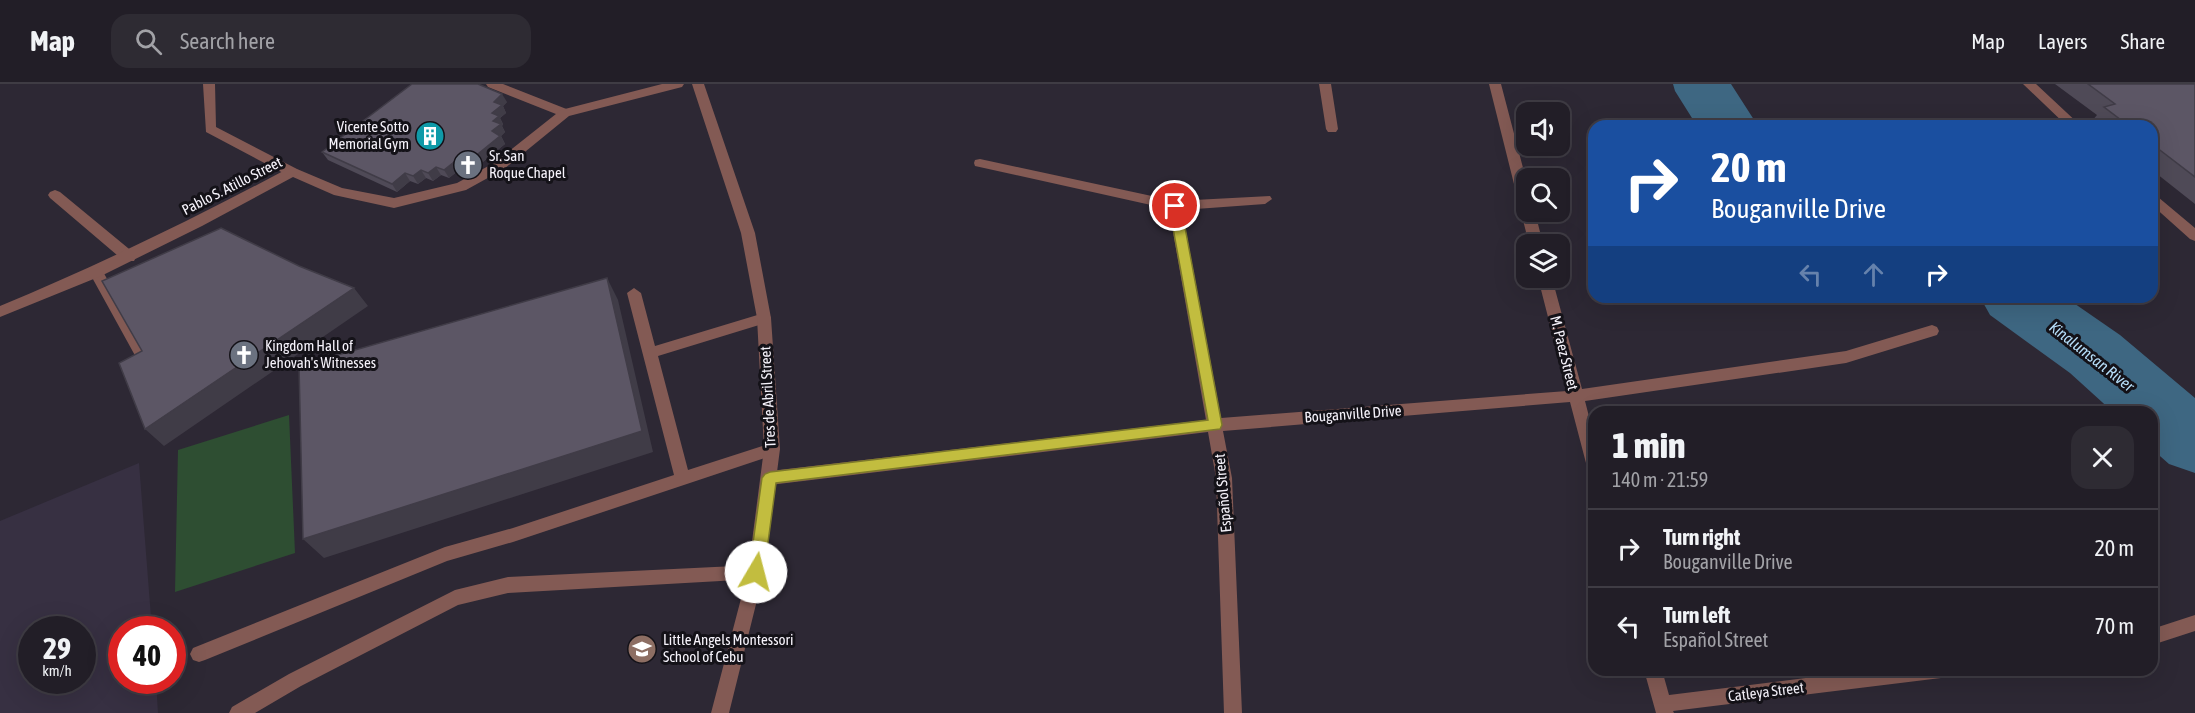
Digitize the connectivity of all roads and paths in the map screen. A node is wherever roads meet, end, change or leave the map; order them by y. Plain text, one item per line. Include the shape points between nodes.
1 (209, 84) edge
2 (492, 84) edge
3 (678, 84) edge
4 (698, 84) edge
5 (1325, 84) edge
6 (1495, 84) edge
7 (2029, 84) edge
8 (565, 113) junction
9 (2068, 120) edge
10 (1332, 129) dead end
11 (980, 163) dead end
12 (1517, 168) edge
13 (292, 172) junction
14 (55, 195) dead end
15 (1265, 200) dead end
16 (2158, 202) edge
17 (1175, 206) junction
18 (2195, 236) edge
19 (129, 256) junction
20 (96, 272) junction
21 (1548, 288) edge
22 (634, 293) dead end
23 (0, 312) edge
24 (764, 318) junction
25 (1932, 331) dead end
26 (650, 353) junction
27 (147, 366) edge
28 (1576, 396) junction
29 (1215, 425) junction
30 (1588, 441) edge
31 (772, 449) junction
32 (770, 478) junction
33 (683, 479) junction
34 (756, 572) junction
35 (2195, 623) edge
36 (2158, 635) edge
37 (200, 654) dead end
38 (1655, 676) edge
39 (1898, 676) edge
40 (1664, 709) edge
41 (238, 713) edge
42 (720, 713) edge
43 (1233, 713) edge

1 - 13 street via 210,129
2 - 8 street
3 - 8 street, Pablo S. Atillo Street
4 - 24 street, Tres de Abril Street via 748,233
5 - 10 street
6 - 12 street
7 - 9 street
8 - 13 street, Pablo S. Atillo Street via 499,166 461,187 394,202 339,192
11 - 17 street
13 - 19 street, Pablo S. Atillo Street
14 - 19 street
15 - 17 street
16 - 18 street
17 - 29 street, Español Street
19 - 20 street, Pablo S. Atillo Street
20 - 23 street, Pablo S. Atillo Street
20 - 27 street
21 - 28 street, M. Paez Street
22 - 26 street
24 - 26 street
24 - 31 street, Tres de Abril Street
25 - 28 street, Bouganville Drive via 1846,357
26 - 33 street
28 - 29 street, Bouganville Drive
28 - 30 street, M. Paez Street
29 - 32 street, Bouganville Drive
29 - 43 street, Español Street via 1224,478
31 - 32 street, Tres de Abril Street
31 - 33 street
32 - 34 street, Tres de Abril Street
33 - 37 street via 445,554
34 - 41 street via 508,585 455,598
34 - 42 street, Tres de Abril Street
35 - 36 street
38 - 40 street
39 - 40 street, Catleya Street

